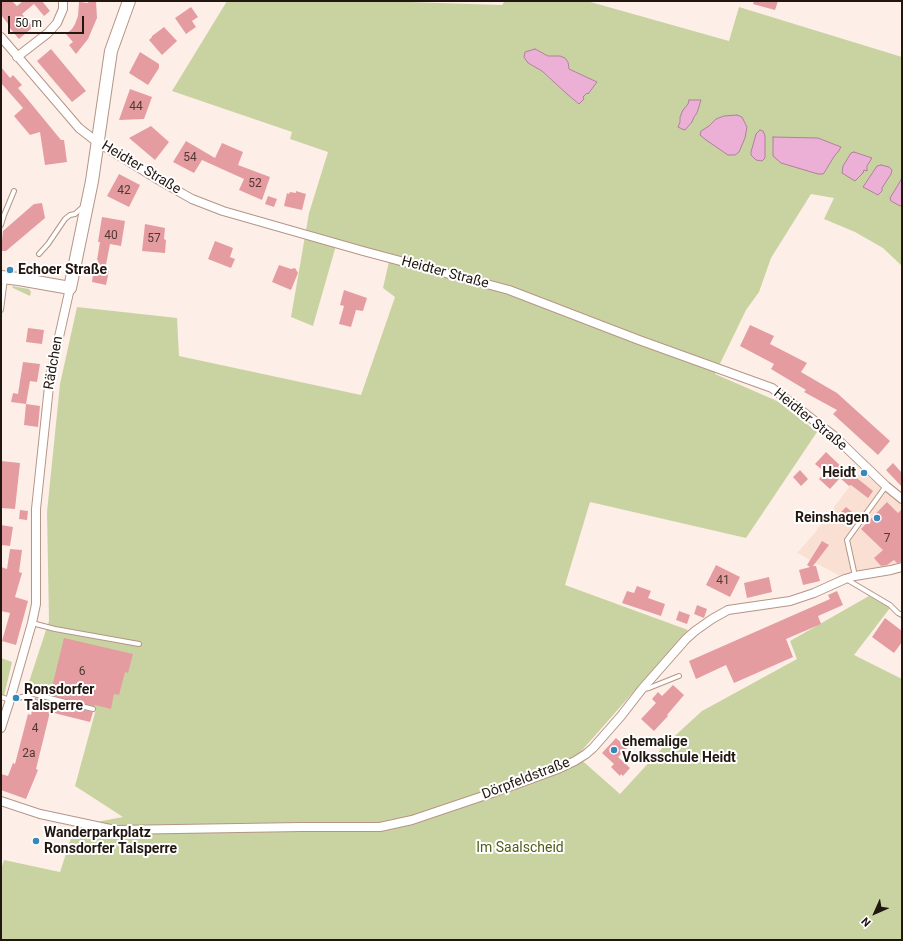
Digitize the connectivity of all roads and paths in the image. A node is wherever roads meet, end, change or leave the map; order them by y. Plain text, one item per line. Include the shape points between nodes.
1 (63, 1) edge
2 (129, 1) edge
3 (1, 37) edge
4 (17, 57) junction
5 (97, 142) junction
6 (14, 192) dead end
7 (87, 204) junction
8 (1, 225) edge
9 (39, 254) dead end
10 (3, 277) edge
11 (70, 288) junction
12 (1, 310) edge
13 (886, 486) junction
14 (902, 499) edge
15 (902, 567) edge
16 (890, 570) junction
17 (902, 574) edge
18 (855, 576) junction
19 (845, 579) junction
20 (902, 615) edge
21 (32, 623) junction
22 (139, 644) dead end
23 (679, 676) dead end
24 (642, 689) junction
25 (1, 697) edge
26 (10, 700) junction
27 (93, 709) dead end
28 (1, 728) edge
29 (1, 801) edge

1 - 4 street via 58,23
2 - 5 street, Rädchen via 110,51
3 - 4 street, Heidter Straße
4 - 5 street, Heidter Straße via 79,128
5 - 7 street, Rädchen
5 - 13 street, Heidter Straße via 162,182 223,211 509,290 772,388 834,436
6 - 8 lane
7 - 9 lane via 65,219
7 - 11 street, Rädchen
10 - 11 street
10 - 12 lane
11 - 21 street, Rädchen via 50,377 36,509 36,604
13 - 14 street, Heidter Straße
13 - 18 lane via 847,540
15 - 16 street, Dörpfeldstraße
16 - 17 street
16 - 18 street, Dörpfeldstraße
18 - 19 street, Dörpfeldstraße
19 - 20 lane via 890,605
19 - 24 street, Dörpfeldstraße via 790,601 728,610 712,618 686,639
21 - 22 lane
21 - 26 street, Rädchen
23 - 24 lane
24 - 29 street, Dörpfeldstraße via 593,748 575,761 492,793 412,820 380,827 116,830 40,814
25 - 26 lane
26 - 27 lane via 34,694
26 - 28 street, Rädchen

